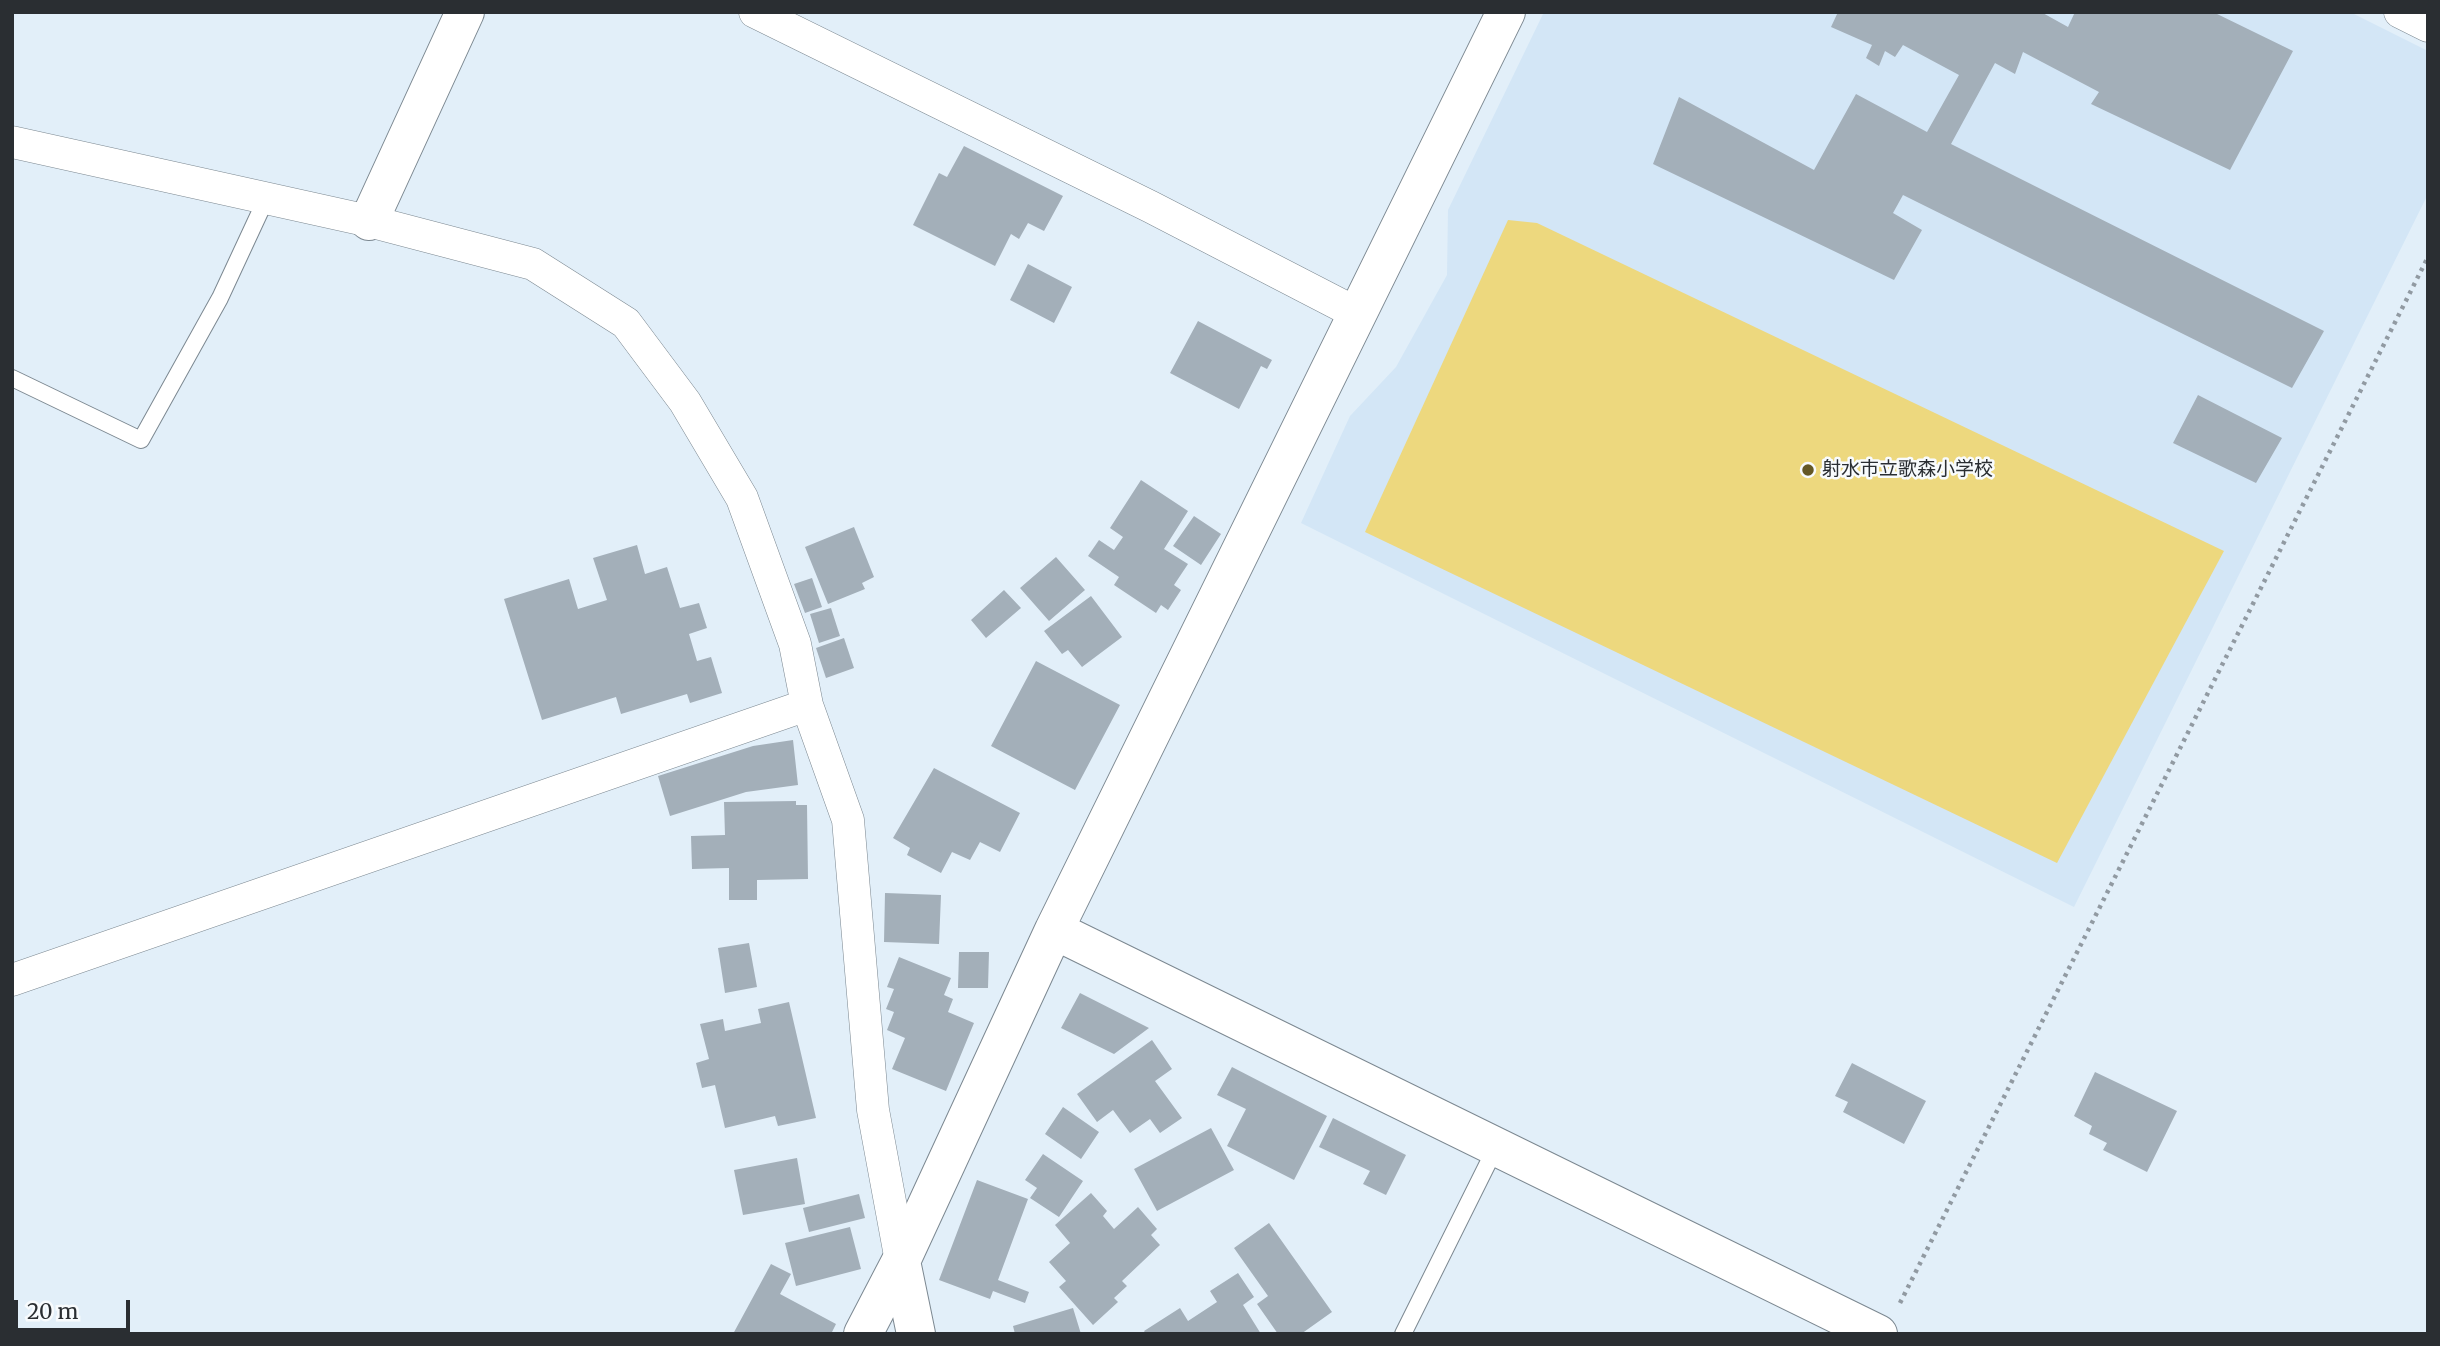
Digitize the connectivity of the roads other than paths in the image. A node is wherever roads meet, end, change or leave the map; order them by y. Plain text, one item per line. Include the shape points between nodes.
1 (465, 12) edge
2 (755, 12) edge
3 (1506, 12) edge
4 (2400, 12) edge
5 (2428, 26) edge
6 (12, 142) edge
7 (266, 199) junction
8 (369, 221) junction
9 (1358, 314) junction
10 (12, 378) edge
11 (807, 705) junction
12 (1054, 930) junction
13 (12, 980) edge
14 (1496, 1147) junction
15 (901, 1261) junction
16 (1888, 1321) edge
17 (863, 1334) edge
18 (916, 1334) edge
19 (1403, 1334) edge

1 - 8 street
2 - 9 street
3 - 9 street
4 - 5 street
6 - 7 street
7 - 8 street
7 - 10 lane via 220,299 141,440
8 - 11 street via 533,264 626,323 685,402 742,498 795,644
9 - 12 street
11 - 13 street
11 - 15 street via 848,820 873,1110
12 - 14 street
12 - 15 street
14 - 16 street
14 - 19 lane
15 - 17 street
15 - 18 street

